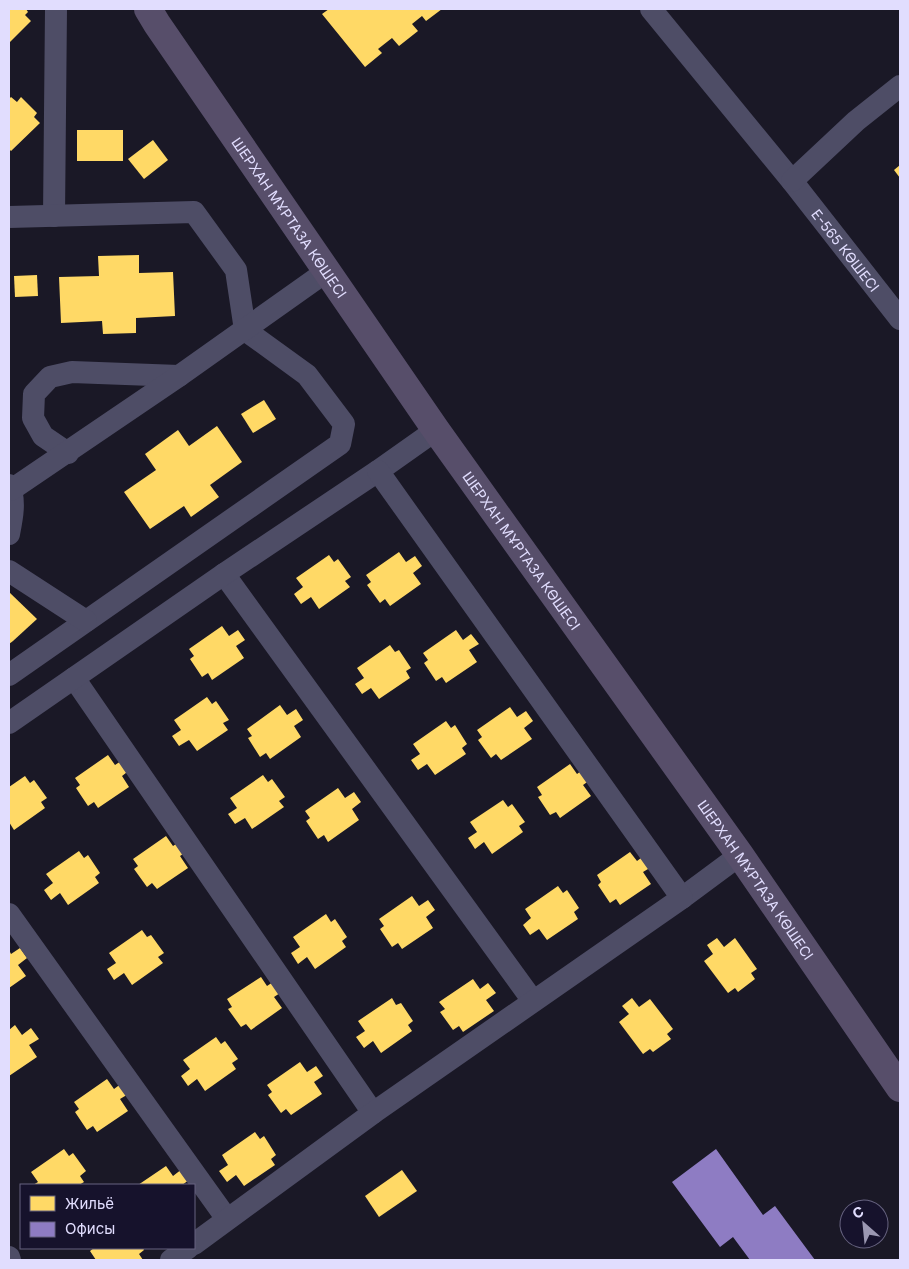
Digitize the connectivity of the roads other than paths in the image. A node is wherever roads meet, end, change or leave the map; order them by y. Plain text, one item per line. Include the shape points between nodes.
1 (56, 9) edge
2 (148, 9) edge
3 (651, 9) edge
4 (900, 86) edge
5 (792, 181) junction
6 (54, 216) junction
7 (9, 217) edge
8 (327, 271) junction
9 (900, 319) edge
10 (245, 330) junction
11 (179, 376) junction
12 (436, 430) junction
13 (68, 453) junction
14 (378, 471) junction
15 (10, 488) edge
16 (9, 534) edge
17 (9, 571) edge
18 (224, 574) junction
19 (86, 621) junction
20 (9, 676) edge
21 (74, 678) junction
22 (9, 723) edge
23 (740, 855) junction
24 (682, 898) junction
25 (9, 914) edge
26 (533, 1001) junction
27 (900, 1088) edge
28 (373, 1113) junction
29 (227, 1219) junction
30 (195, 1243) edge
31 (187, 1249) edge
32 (9, 1257) edge
33 (10, 1260) edge
34 (171, 1260) edge

1 - 6 street
2 - 8 main road, ШЕРХАН МҰРТАЗА КӨШЕСІ
3 - 5 street, Е-565 КӨШЕСІ
4 - 5 street via 856,121
5 - 9 street, Е-565 КӨШЕСІ
6 - 7 street
6 - 10 street via 194,212 236,270
8 - 10 street
8 - 12 main road, ШЕРХАН МҰРТАЗА КӨШЕСІ
10 - 11 street
10 - 19 street via 307,375 344,424 340,444
11 - 13 street
11 - 13 street via 72,372 50,377 34,394 33,418 43,436
12 - 14 street
12 - 23 main road, ШЕРХАН МҰРТАЗА КӨШЕСІ
13 - 15 street
14 - 18 street
14 - 24 street
15 - 16 street via 13,515
17 - 19 street
18 - 21 street
18 - 26 street
19 - 20 street
21 - 22 street
21 - 28 street
23 - 24 street
23 - 27 main road, ШЕРХАН МҰРТАЗА КӨШЕСІ
24 - 26 street
25 - 29 street
26 - 28 street
28 - 29 street
29 - 30 street
31 - 34 street
32 - 33 street

